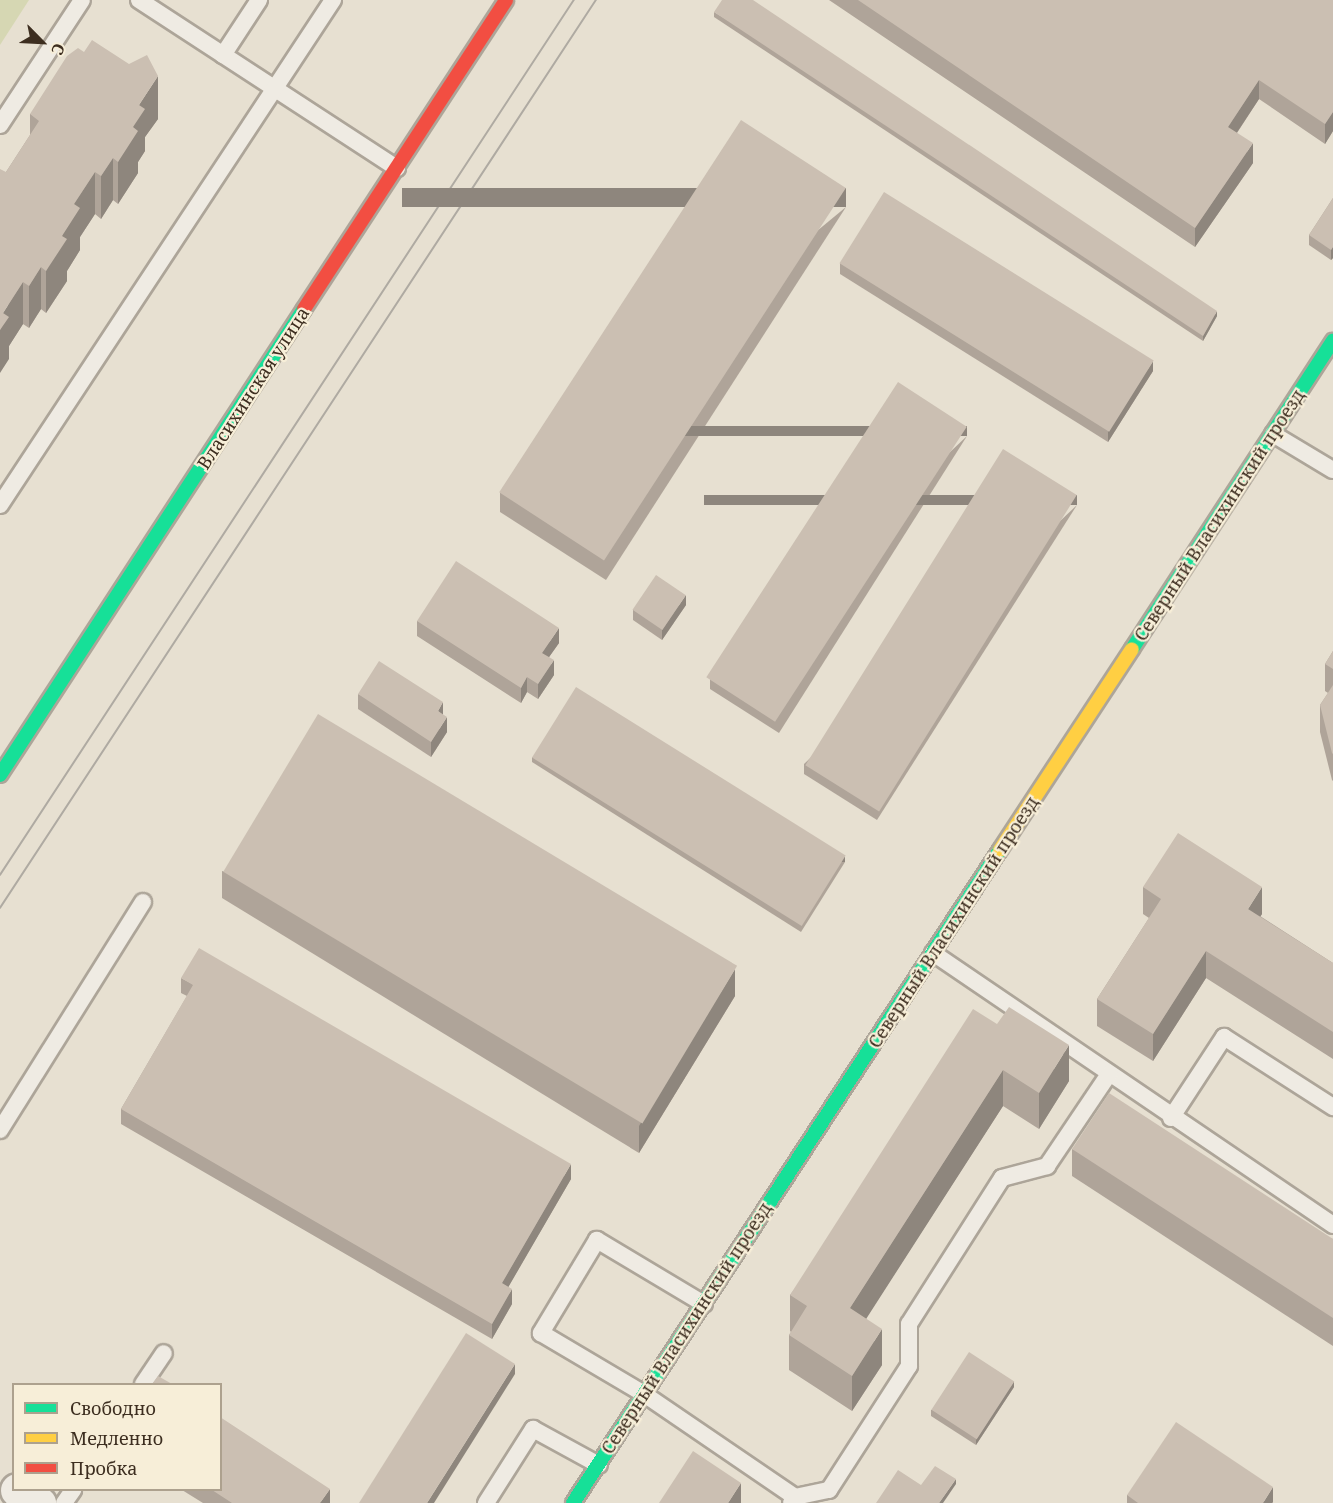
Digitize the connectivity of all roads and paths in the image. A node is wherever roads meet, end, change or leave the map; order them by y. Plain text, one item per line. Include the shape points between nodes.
1 (82, 0) edge
2 (139, 0) edge
3 (259, 0) edge
4 (333, 0) edge
5 (506, 0) edge
6 (223, 55) junction
7 (274, 88) junction
8 (0, 125) edge
9 (396, 168) junction
10 (1333, 341) edge
11 (1273, 434) junction
12 (1333, 470) edge
13 (0, 505) edge
14 (0, 775) edge
15 (142, 902) dead end
16 (933, 953) junction
17 (1108, 1074) junction
18 (1333, 1107) edge
19 (1171, 1118) junction
20 (0, 1130) edge
21 (1333, 1225) edge
22 (704, 1304) junction
23 (164, 1353) dead end
24 (144, 1383) edge
25 (644, 1394) junction
26 (598, 1465) junction
27 (18, 1491) edge
28 (793, 1500) edge
29 (39, 1503) edge
30 (486, 1503) edge
31 (573, 1503) edge

1 - 8 lane
2 - 6 lane
3 - 6 lane
4 - 7 lane
5 - 9 main road, Власихинская улица
6 - 7 lane
7 - 9 lane
7 - 13 lane
9 - 14 main road, Власихинская улица
10 - 11 main road, Северный Власихинский проезд
11 - 12 lane
11 - 16 main road, Северный Власихинский проезд
15 - 20 lane
16 - 17 lane
16 - 22 main road, Северный Власихинский проезд
17 - 19 lane
17 - 28 lane via 1047,1166 1002,1178 909,1324 909,1366 829,1490
18 - 19 lane via 1224,1037
19 - 21 lane
22 - 25 main road, Северный Власихинский проезд
22 - 25 lane via 597,1240 541,1333
23 - 24 lane
25 - 26 main road, Северный Власихинский проезд
25 - 28 lane
26 - 30 lane via 533,1430
26 - 31 main road, Северный Власихинский проезд
27 - 29 street

